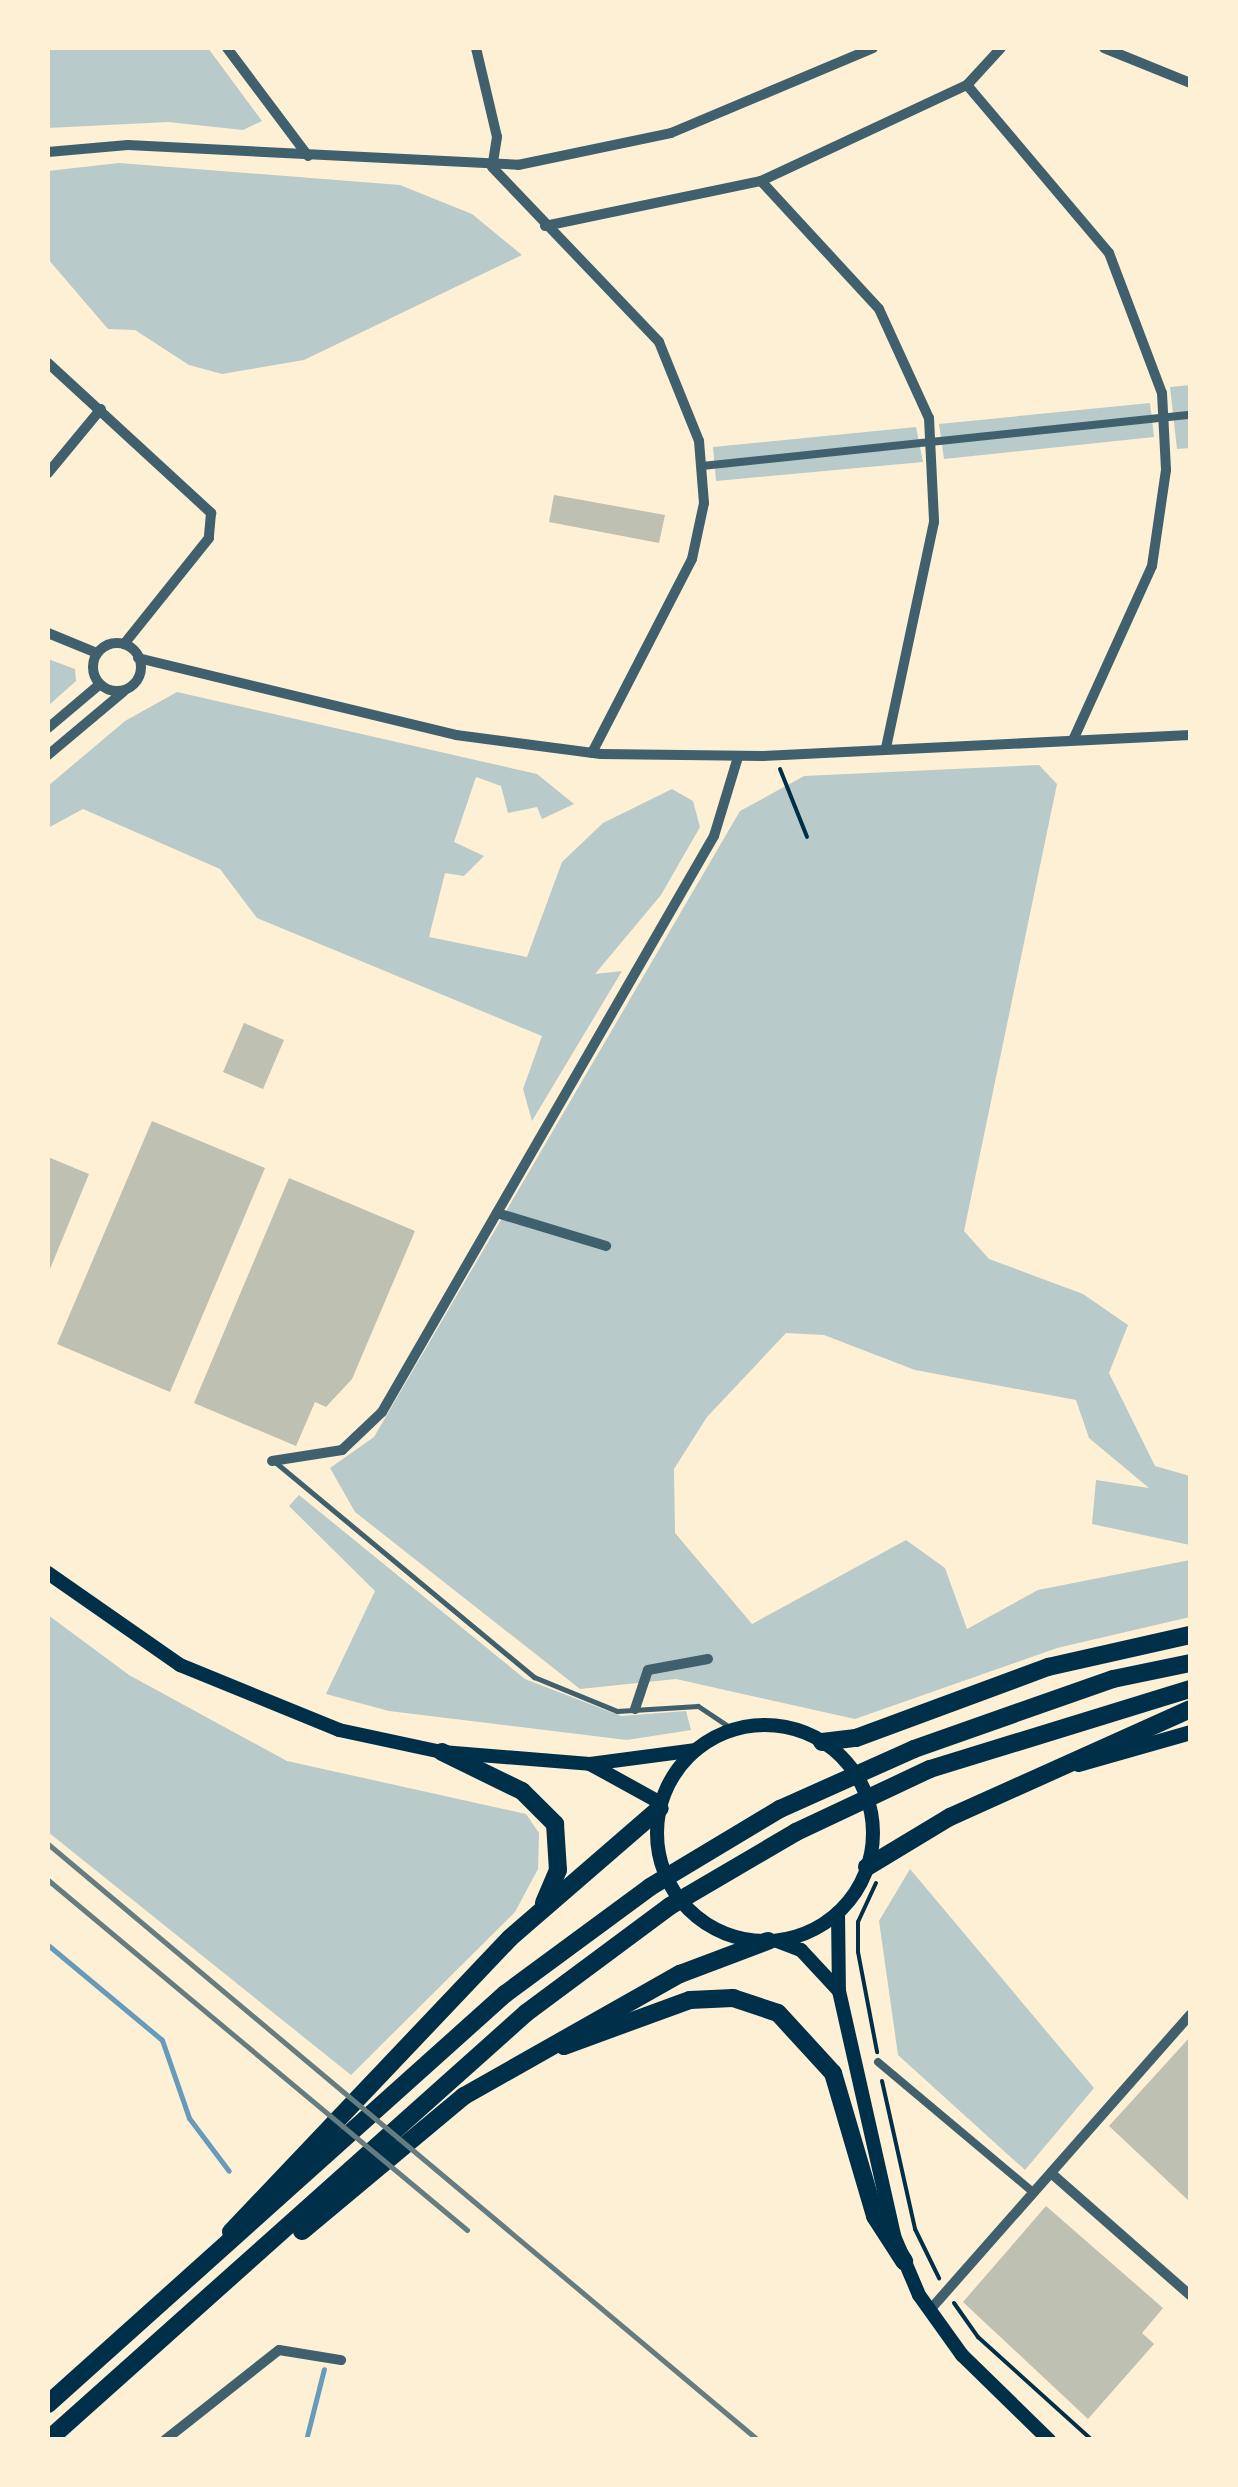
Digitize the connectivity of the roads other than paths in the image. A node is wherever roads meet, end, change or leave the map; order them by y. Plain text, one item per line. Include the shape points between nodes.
1 (227, 48) edge
2 (476, 48) edge
3 (873, 48) edge
4 (1104, 48) edge
5 (996, 50) edge
6 (1190, 83) edge
7 (967, 85) junction
8 (48, 152) edge
9 (308, 156) junction
10 (492, 168) junction
11 (761, 181) junction
12 (545, 226) junction
13 (48, 363) edge
14 (101, 409) junction
15 (1190, 415) edge
16 (1166, 417) junction
17 (933, 442) junction
18 (702, 466) junction
19 (48, 473) edge
20 (48, 633) edge
21 (124, 644) junction
22 (97, 653) junction
23 (138, 658) junction
24 (100, 684) junction
25 (130, 686) junction
26 (48, 728) edge
27 (1190, 734) edge
28 (1074, 738) junction
29 (886, 747) junction
30 (592, 753) junction
31 (48, 755) edge
32 (738, 757) junction
33 (497, 1213) junction
34 (606, 1246) dead end
35 (272, 1460) joint
36 (48, 1573) edge
37 (1190, 1635) edge
38 (708, 1659) dead end
39 (1190, 1663) edge
40 (1190, 1689) edge
41 (635, 1709) junction
42 (1190, 1709) edge
43 (734, 1730) junction
44 (1190, 1732) edge
45 (822, 1742) junction
46 (696, 1750) junction
47 (442, 1752) junction
48 (590, 1764) junction
49 (1054, 1768) junction
50 (661, 1805) junction
51 (867, 1867) junction
52 (838, 1913) junction
53 (538, 1914) junction
54 (772, 1941) junction
55 (839, 1990) junction
56 (1190, 2015) edge
57 (534, 2055) junction
58 (878, 2062) road end
59 (415, 2122) junction
60 (1050, 2172) junction
61 (295, 2174) junction
62 (1033, 2192) junction
63 (904, 2260) junction
64 (1190, 2295) edge
65 (929, 2311) junction
66 (342, 2360) dead end
67 (48, 2404) edge
68 (170, 2438) edge
69 (48, 2440) edge
70 (1049, 2440) edge

1 - 9 street
2 - 10 street via 495,122
3 - 10 street via 671,133
4 - 6 street
5 - 7 street
7 - 11 street
7 - 16 street via 1109,252 1149,346
8 - 9 street via 128,144
9 - 10 street
10 - 12 street
11 - 12 street
11 - 17 street via 878,309 917,382
12 - 18 street via 658,342 689,401
13 - 14 street
14 - 19 street
14 - 21 street via 208,504 213,524
15 - 16 street
16 - 17 street
16 - 28 street via 1152,566
17 - 18 street
17 - 29 street via 931,537
18 - 30 street via 692,559
20 - 22 street
21 - 22 street
21 - 23 street
22 - 24 street
23 - 25 street
23 - 30 street via 456,735
24 - 25 street
24 - 26 street
25 - 31 street
27 - 28 street
28 - 29 street
29 - 32 street
30 - 32 street
32 - 33 street via 714,836
33 - 34 street
33 - 35 street via 370,1429 326,1457
35 - 41 lane via 534,1677 594,1706
36 - 47 main road via 137,1639 229,1690 339,1730
37 - 45 highway via 1048,1667 856,1738
38 - 41 street via 648,1670
39 - 61 highway via 1113,1679 914,1749 714,1846 505,1994
40 - 59 highway via 930,1770 735,1865 526,2013
41 - 43 lane via 698,1706
42 - 49 highway
43 - 45 main road via 782,1727
43 - 46 main road
44 - 49 main road
45 - 51 main road via 866,1797
46 - 48 main road
46 - 50 main road
47 - 48 main road
47 - 53 highway via 522,1791 555,1824 558,1870
48 - 50 main road
49 - 51 highway
50 - 53 highway
50 - 54 main road via 661,1862 679,1898 721,1932
51 - 52 main road
52 - 54 main road
52 - 55 main road
53 - 61 highway via 370,2086
54 - 55 main road via 800,1950
54 - 57 highway via 726,1951
55 - 63 main road
56 - 60 street
57 - 59 highway
57 - 63 highway via 690,2000 733,1998 778,2013 833,2073 874,2216
58 - 62 street
59 - 69 highway
60 - 62 street
60 - 64 street
61 - 67 highway via 200,2272
62 - 65 street
63 - 65 main road
65 - 70 main road
66 - 68 street via 320,2351 279,2350

